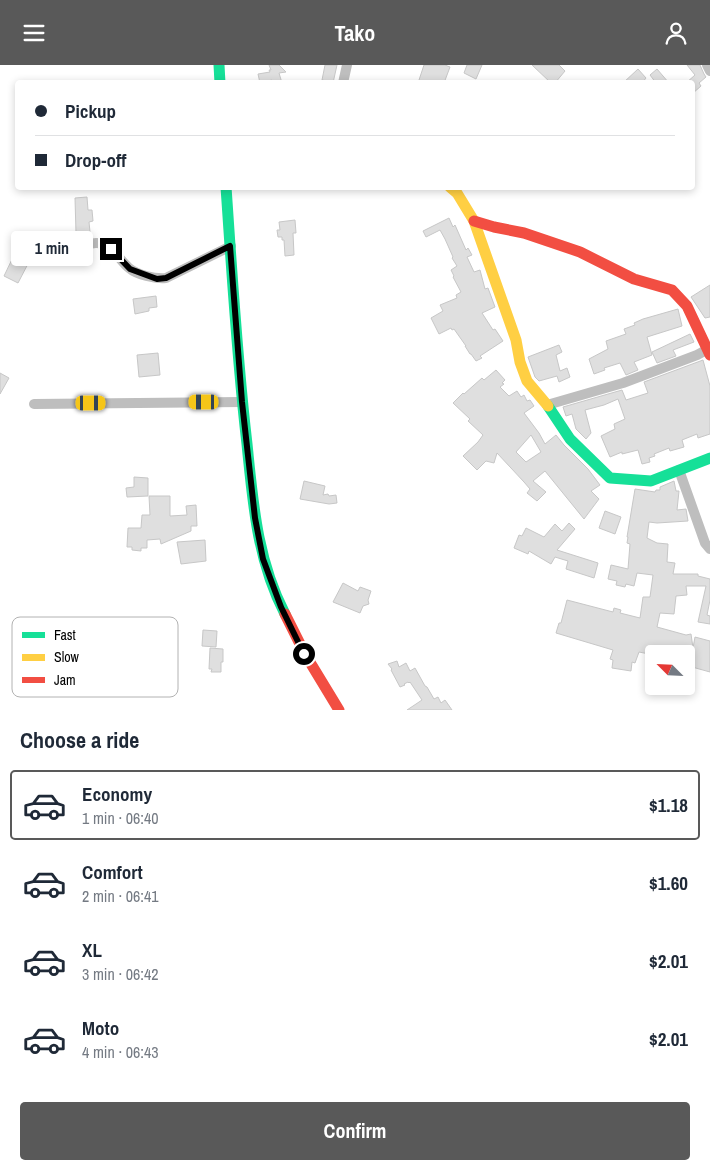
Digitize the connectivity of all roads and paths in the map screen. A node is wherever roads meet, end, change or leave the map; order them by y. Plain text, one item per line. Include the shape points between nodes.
1 (218, 65) edge
2 (347, 65) edge
3 (707, 65) edge
4 (710, 71) edge
5 (220, 80) edge
6 (344, 80) edge
7 (226, 190) edge
8 (454, 190) edge
9 (474, 221) junction
10 (230, 246) junction
11 (58, 255) dead end
12 (709, 351) edge
13 (242, 402) junction
14 (34, 404) dead end
15 (547, 405) junction
16 (710, 458) edge
17 (679, 470) junction
18 (710, 549) edge
19 (339, 710) edge

1 - 5 main road
2 - 6 street
3 - 4 street
7 - 10 main road
8 - 9 main road
9 - 12 main road via 524,233 580,252 634,279 672,290 686,306
9 - 15 main road via 527,381
10 - 11 street via 166,278 157,279 130,269 104,244 93,243
10 - 13 main road
12 - 15 street via 623,383
13 - 14 street
13 - 19 main road via 263,559 304,654
15 - 17 main road via 570,439 610,478 651,481
16 - 17 main road
17 - 18 street

